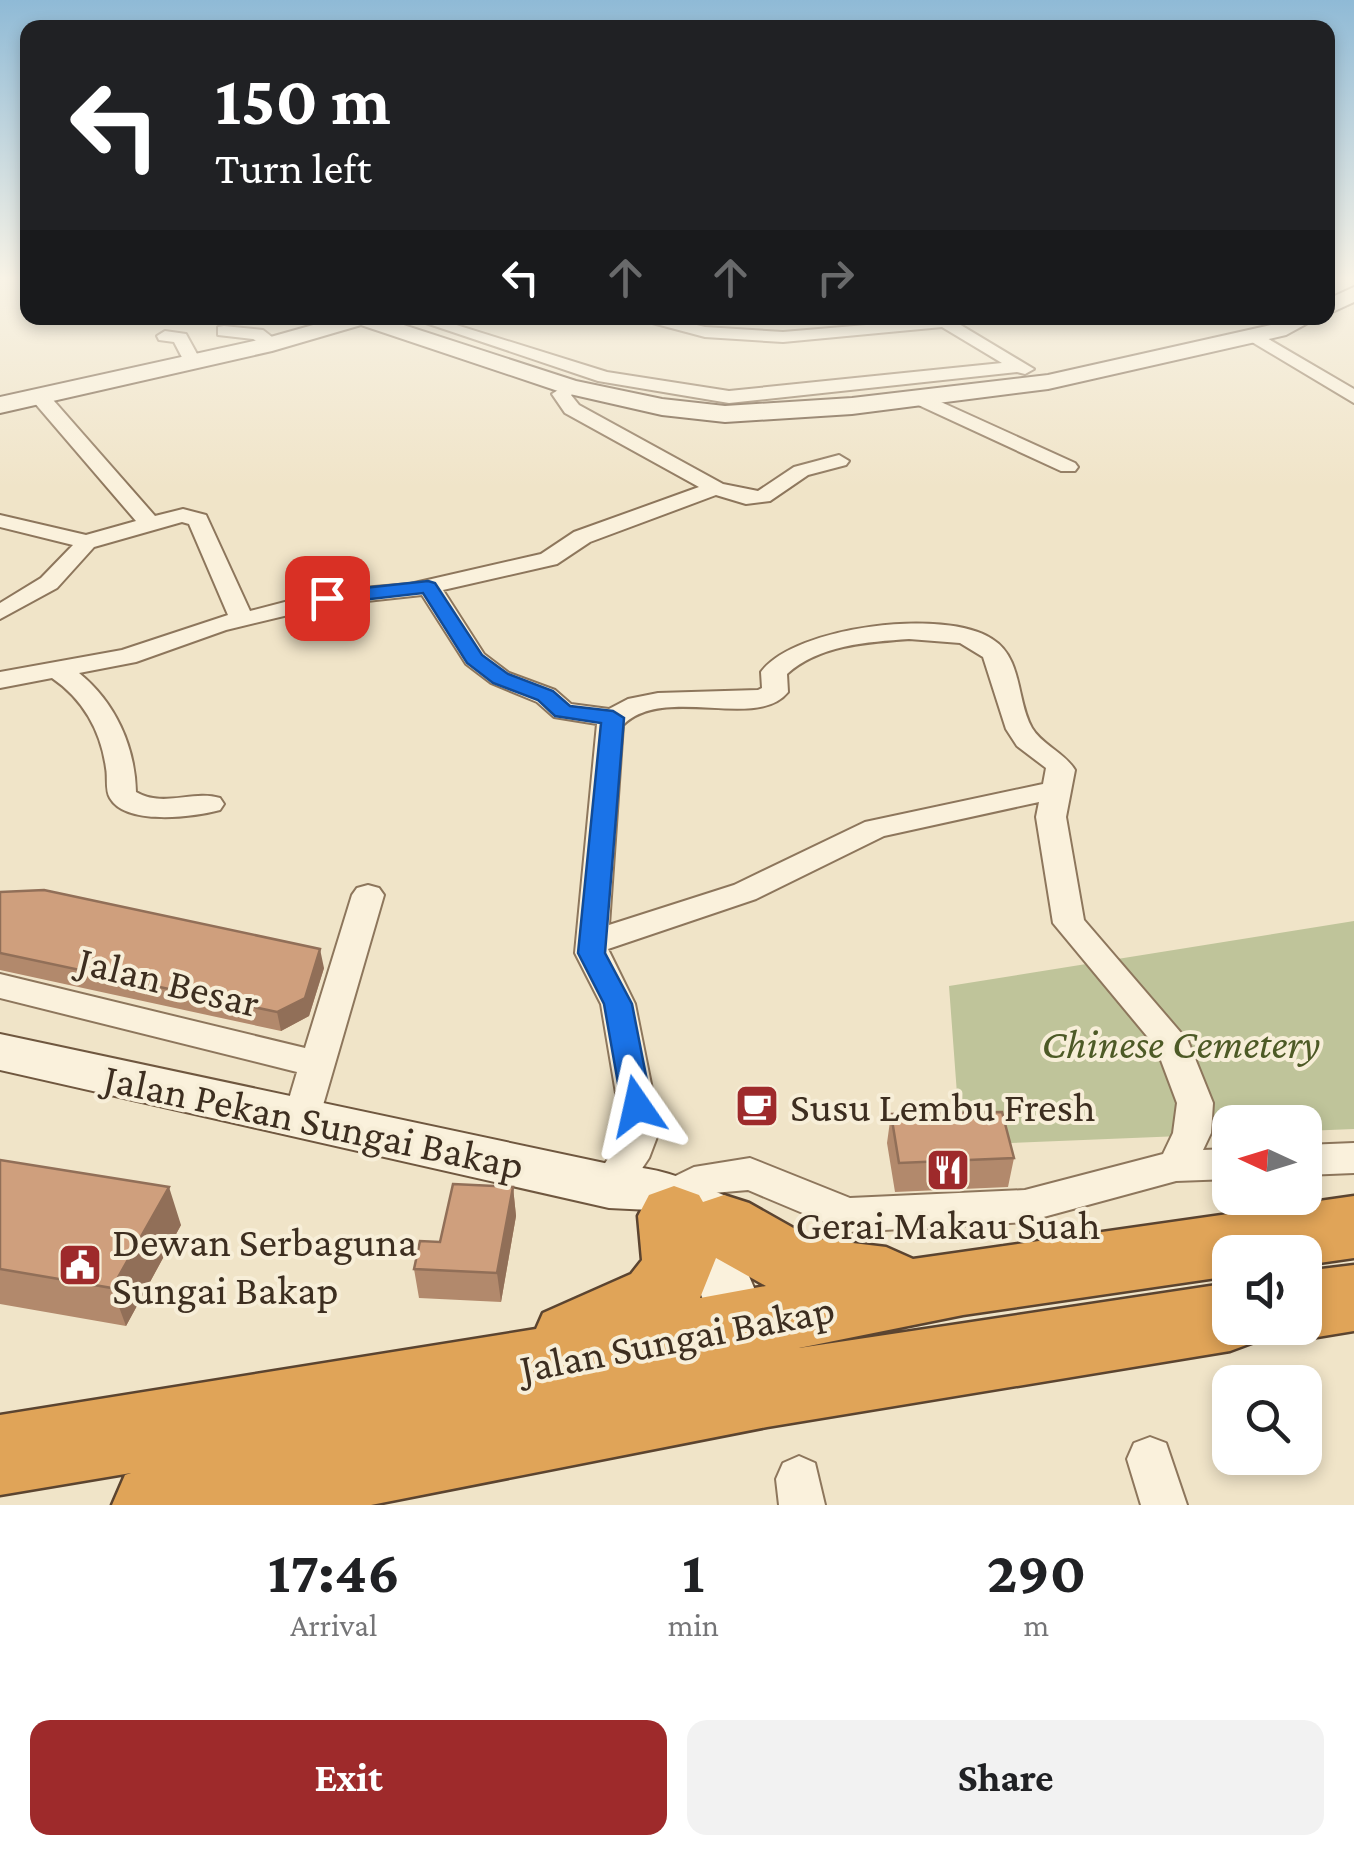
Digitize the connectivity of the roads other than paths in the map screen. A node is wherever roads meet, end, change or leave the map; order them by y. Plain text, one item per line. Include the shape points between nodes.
1 (184, 347) edge
2 (258, 347) edge
3 (449, 347) edge
4 (512, 347) edge
5 (988, 347) edge
6 (1200, 347) edge
7 (1273, 347) edge
8 (192, 363) junction
9 (1020, 366) junction
10 (1048, 382) junction
11 (570, 387) junction
12 (40, 397) junction
13 (1354, 398) edge
14 (920, 399) junction
15 (0, 405) edge
16 (839, 460) dead end
17 (1068, 467) dead end
18 (716, 488) junction
19 (0, 521) edge
20 (150, 524) junction
21 (86, 542) junction
22 (428, 587) junction
23 (0, 612) edge
24 (242, 619) junction
25 (58, 671) junction
26 (0, 680) edge
27 (613, 718) junction
28 (1055, 790) junction
29 (210, 804) dead end
30 (368, 895) dead end
31 (592, 942) junction
32 (0, 986) edge
33 (0, 1052) edge
34 (317, 1064) junction
35 (301, 1118) junction
36 (1354, 1158) edge
37 (1322, 1159) edge
38 (1212, 1165) edge
39 (1176, 1166) junction
40 (662, 1203) junction
41 (1354, 1227) edge
42 (964, 1282) junction
43 (1354, 1298) edge
44 (1322, 1303) edge
45 (1212, 1318) edge
46 (777, 1353) junction
47 (488, 1374) junction
48 (0, 1454) edge
49 (1150, 1459) dead end
50 (155, 1505) edge
51 (1164, 1505) edge

1 - 8 street
2 - 8 main road
3 - 11 main road
4 - 9 street via 604,376 728,396
5 - 9 street
6 - 10 main road
7 - 13 street
8 - 12 main road
9 - 10 street
10 - 14 main road
11 - 14 main road via 725,414
11 - 18 street via 561,394 572,409
12 - 15 main road
12 - 20 street
14 - 17 street
16 - 18 street via 801,472 764,498
18 - 22 street via 582,538 549,559
19 - 21 street
20 - 21 street
20 - 24 street via 183,515 198,520
21 - 23 street via 54,579
22 - 24 street via 327,598
22 - 27 street via 475,659 500,678 546,696 563,711
24 - 25 street
25 - 26 street
25 - 29 street via 78,681 93,701 124,766 122,795 136,807 160,810
27 - 28 street via 638,703 763,698 775,692 774,672 792,654 848,638 960,631 1000,661 1027,740 1061,770
27 - 31 street
28 - 31 street via 876,829 745,892
28 - 39 street via 1053,835 1068,922 1171,1041 1194,1102 1192,1133
30 - 34 street
31 - 40 street via 591,953 618,1004 642,1129 636,1147
32 - 34 street, Jalan Besar
33 - 35 main road, Jalan Pekan Sungai Bakap
34 - 35 street
35 - 40 main road, Jalan Pekan Sungai Bakap
36 - 37 street
38 - 39 street
39 - 40 street via 1025,1206 848,1215 750,1174 708,1178
40 - 42 highway via 820,1275
40 - 46 main road
40 - 47 highway via 682,1244 676,1273 658,1298
41 - 42 highway, Jalan Sungai Bakap
42 - 46 highway, Jalan Sungai Bakap
43 - 44 highway
45 - 46 highway, Jalan Sungai Bakap
46 - 47 highway, Jalan Sungai Bakap
46 - 50 highway, Jalan Sungai Bakap
47 - 48 highway, Jalan Sungai Bakap
49 - 51 street

